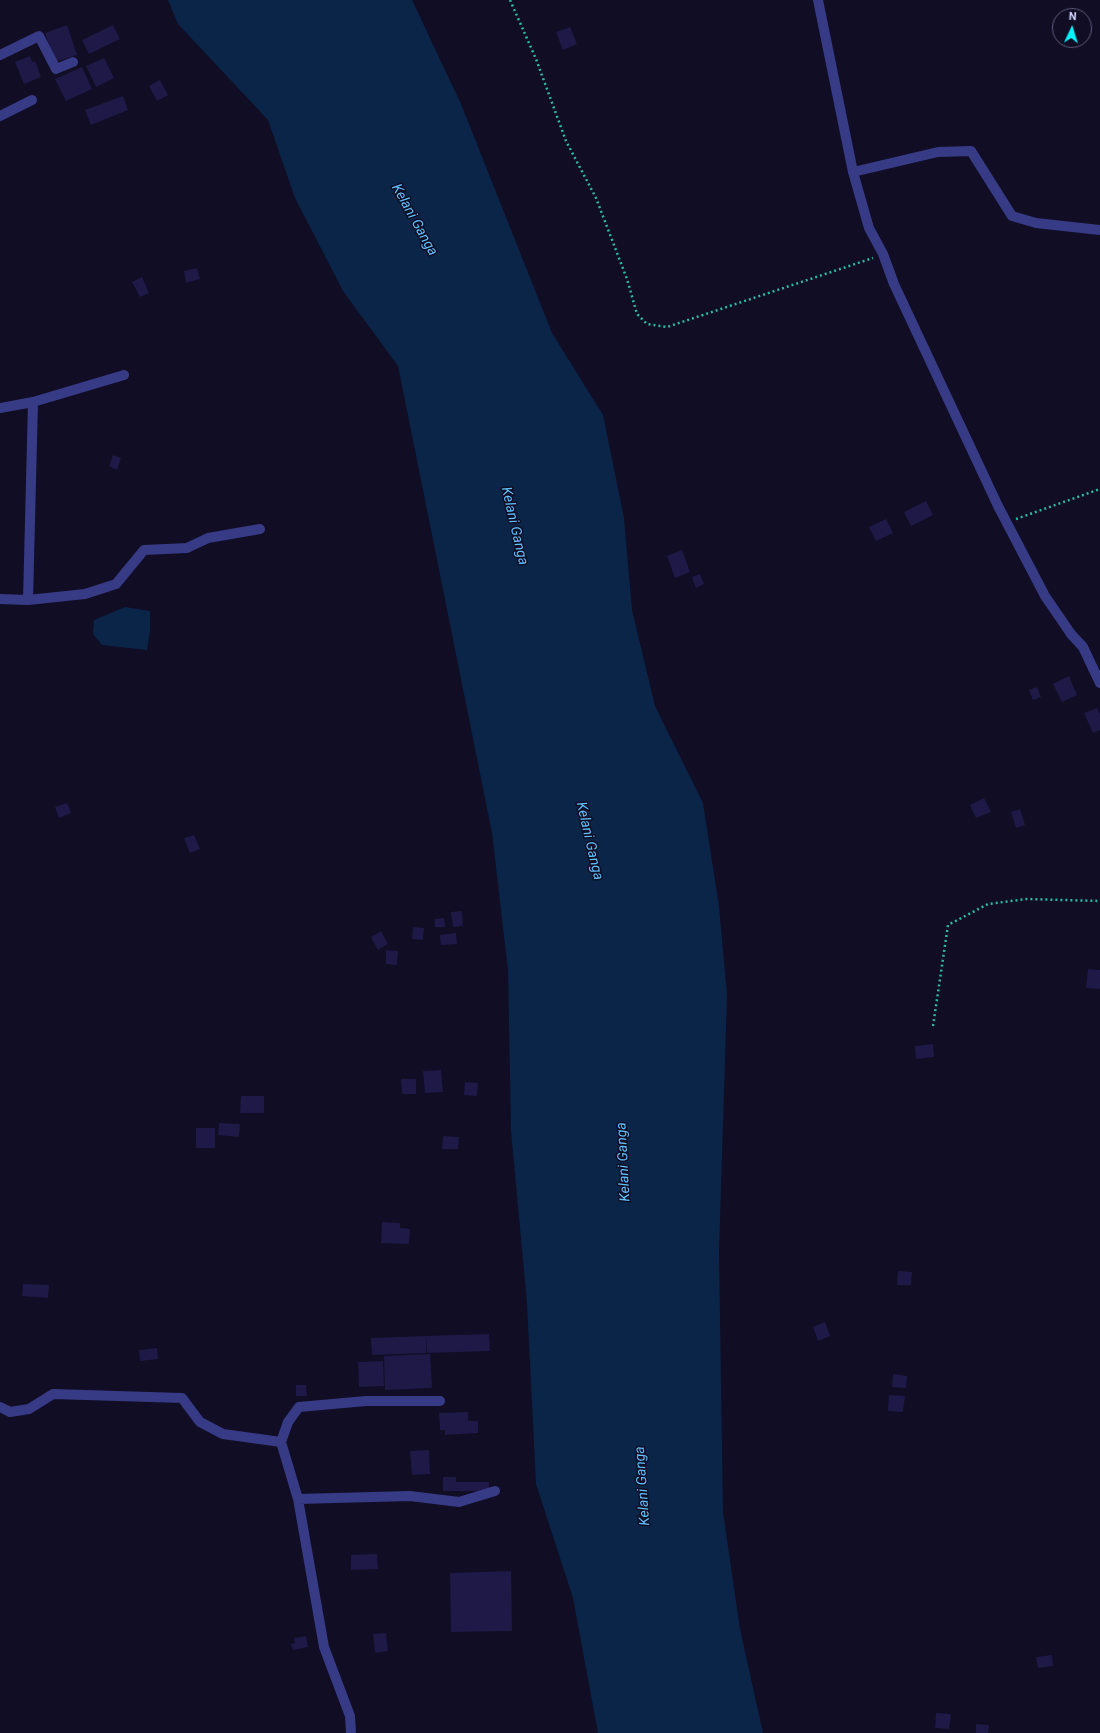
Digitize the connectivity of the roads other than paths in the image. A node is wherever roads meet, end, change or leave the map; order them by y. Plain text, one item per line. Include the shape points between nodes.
1 (818, 0) edge
2 (0, 56) edge
3 (73, 62) dead end
4 (32, 100) dead end
5 (0, 116) edge
6 (853, 172) junction
7 (1100, 230) edge
8 (124, 375) dead end
9 (33, 402) junction
10 (0, 408) edge
11 (260, 529) dead end
12 (0, 599) edge
13 (28, 600) junction
14 (1100, 683) edge
15 (440, 1401) dead end
16 (0, 1407) edge
17 (281, 1442) junction
18 (495, 1491) dead end
19 (298, 1499) junction
20 (351, 1733) edge

1 - 6 street
2 - 3 street via 39,36 56,69
4 - 5 street
6 - 7 street via 938,152 971,151 1012,216 1036,223
6 - 14 street via 868,228 883,254 894,284 998,506 1045,596 1066,628 1083,647
8 - 9 street
9 - 10 street
9 - 13 street
11 - 13 street via 208,538 187,548 144,550 116,584 85,594
12 - 13 street
15 - 17 street via 366,1401 298,1407 288,1422
16 - 17 street via 10,1412 30,1409 53,1394 182,1398 200,1422 223,1434
17 - 19 street
18 - 19 street via 459,1502 410,1496
19 - 20 street via 324,1647 350,1716

